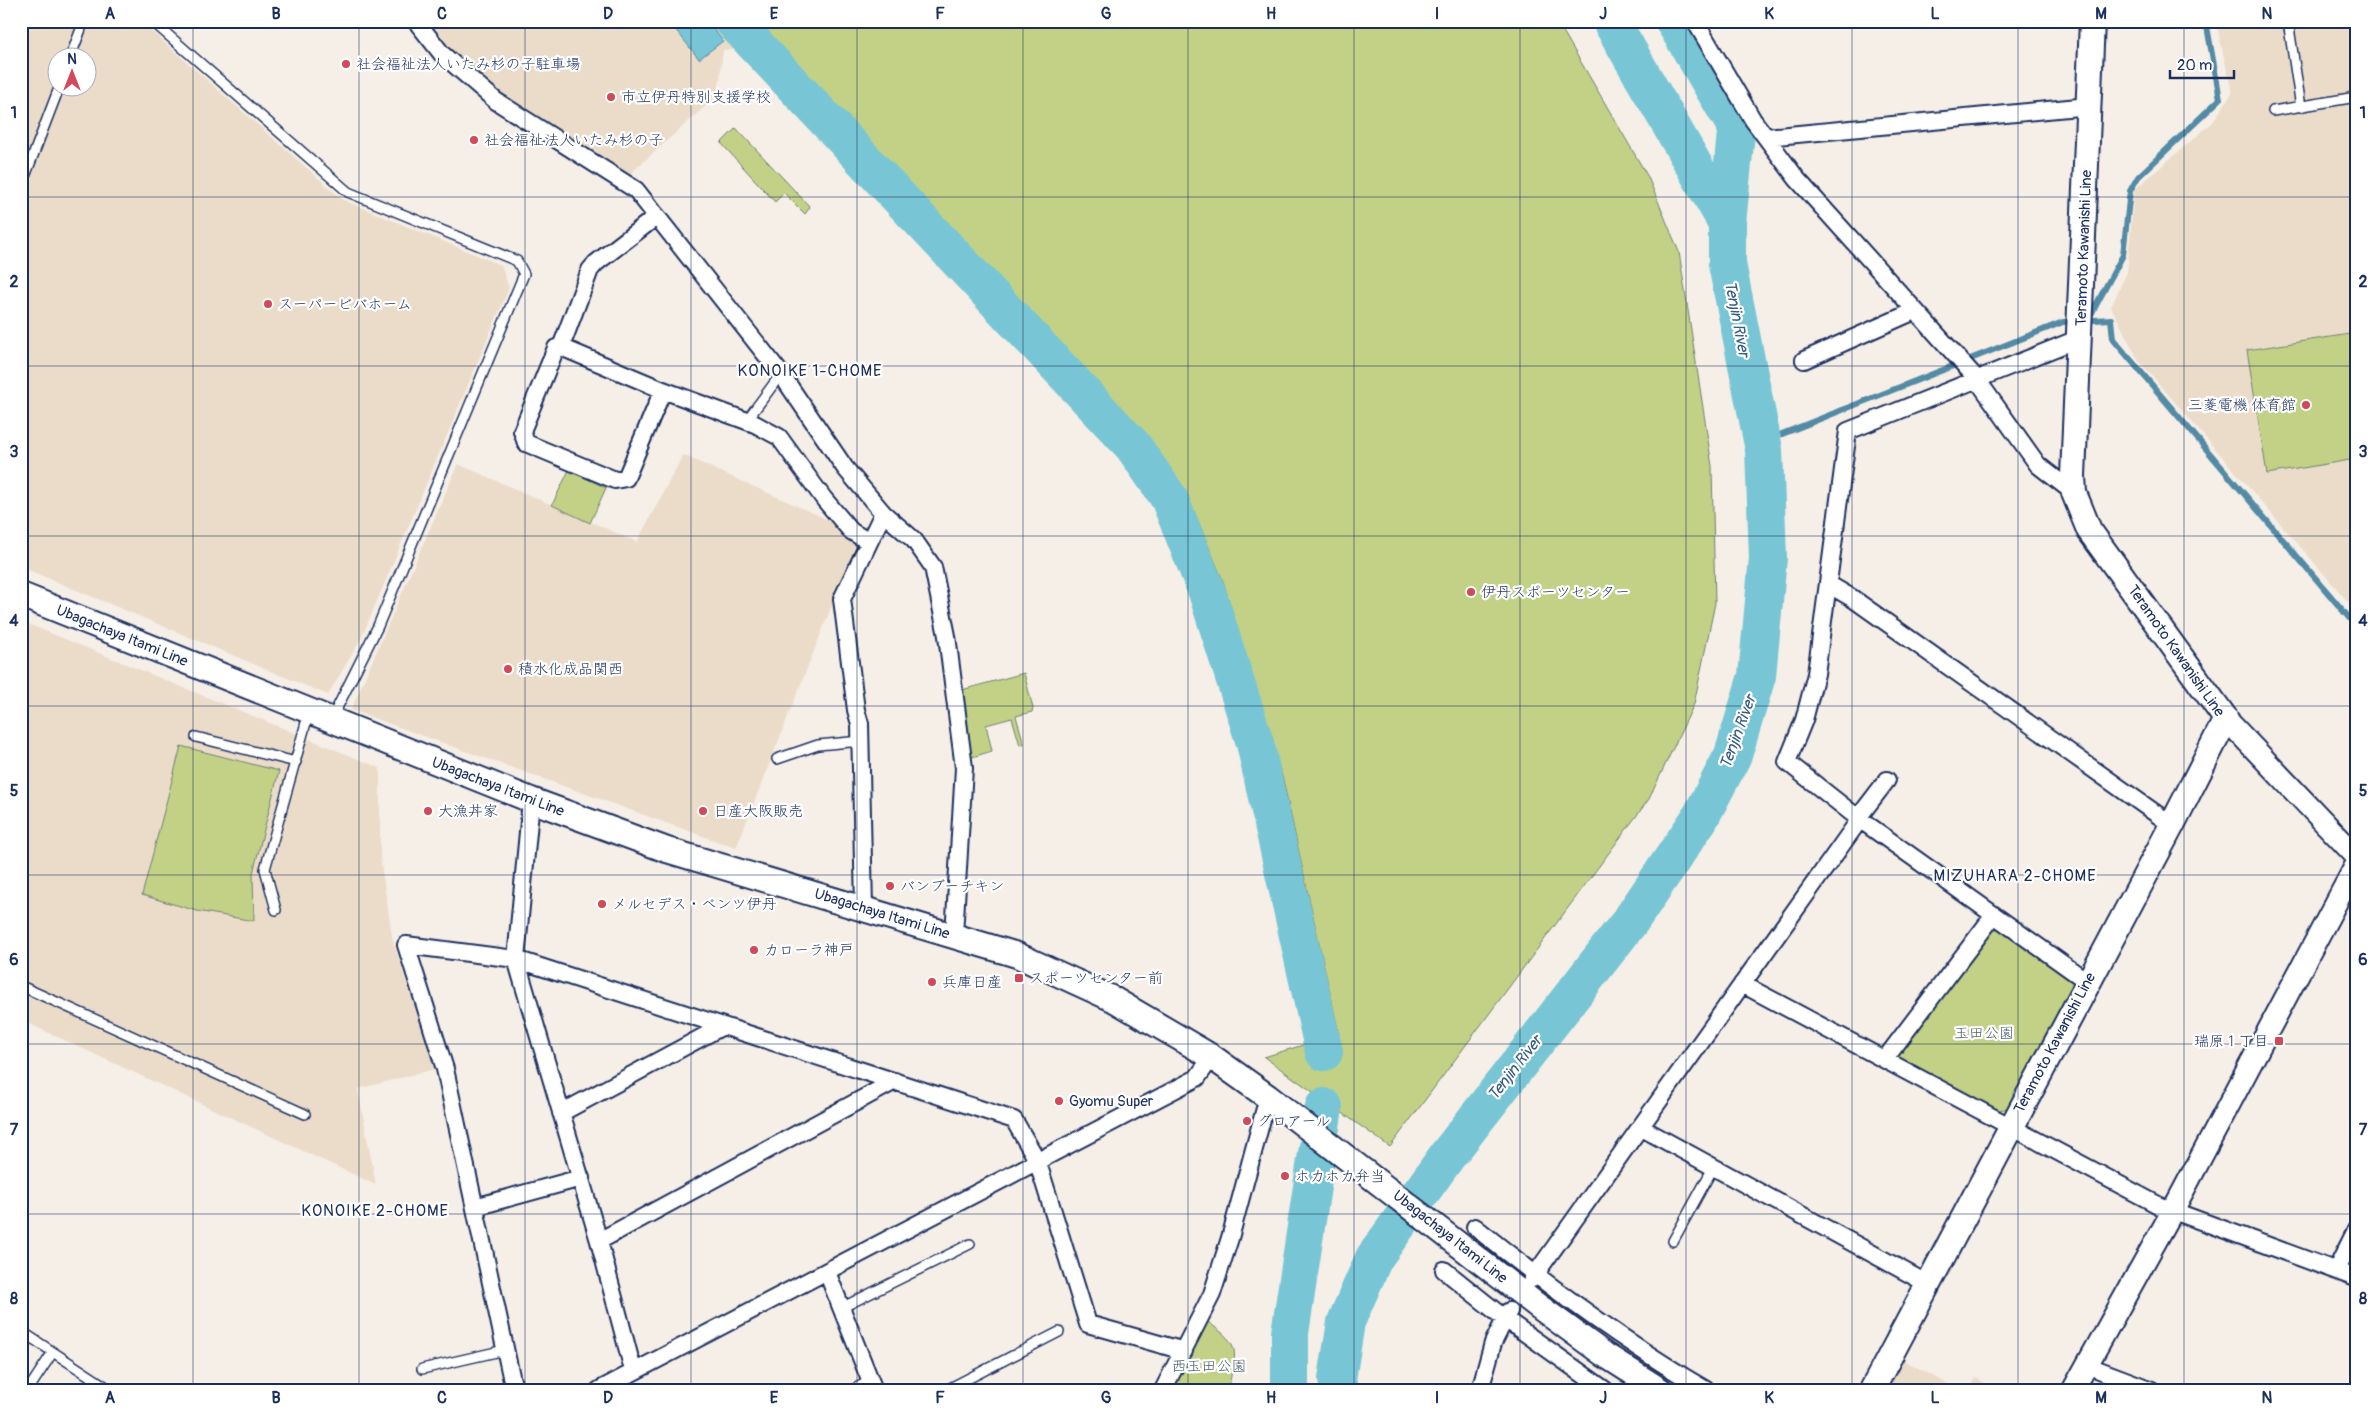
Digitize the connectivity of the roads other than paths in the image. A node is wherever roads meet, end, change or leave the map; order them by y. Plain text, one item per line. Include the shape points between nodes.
1 (152, 21) edge
2 (416, 21) edge
3 (1695, 21) edge
4 (2092, 21) edge
5 (2288, 21) edge
6 (81, 29) dead end
7 (74, 48) edge
8 (2356, 97) edge
9 (54, 98) edge
10 (2089, 106) junction
11 (2301, 107) junction
12 (2273, 111) dead end
13 (1766, 137) junction
14 (21, 186) edge
15 (657, 216) junction
16 (1914, 309) junction
17 (2081, 333) junction
18 (561, 347) junction
19 (1804, 360) dead end
20 (781, 374) junction
21 (1976, 378) junction
22 (663, 390) junction
23 (747, 420) junction
24 (2074, 493) junction
25 (884, 513) junction
26 (869, 542) junction
27 (1828, 584) junction
28 (21, 595) edge
29 (309, 712) junction
30 (2226, 718) junction
31 (331, 721) junction
32 (196, 737) dead end
33 (861, 741) junction
34 (777, 759) dead end
35 (296, 762) junction
36 (1887, 780) dead end
37 (531, 800) junction
38 (1859, 818) junction
39 (2172, 825) junction
40 (2356, 856) edge
41 (2356, 865) edge
42 (864, 908) junction
43 (276, 910) dead end
44 (1994, 915) junction
45 (954, 935) junction
46 (516, 959) junction
47 (2088, 982) junction
48 (1742, 984) junction
49 (21, 986) edge
50 (723, 1026) junction
51 (1212, 1057) junction
52 (1885, 1059) junction
53 (895, 1081) junction
54 (1268, 1097) junction
55 (561, 1112) junction
56 (305, 1114) dead end
57 (2011, 1126) junction
58 (1640, 1127) junction
59 (1038, 1160) junction
60 (1713, 1168) junction
61 (581, 1178) junction
62 (475, 1208) junction
63 (2172, 1212) junction
64 (1475, 1227) dead end
65 (2356, 1230) edge
66 (600, 1241) junction
67 (1673, 1241) dead end
68 (970, 1244) dead end
69 (1444, 1270) dead end
70 (2336, 1270) junction
71 (827, 1272) junction
72 (1534, 1277) junction
73 (2356, 1278) edge
74 (1928, 1284) junction
75 (841, 1308) junction
76 (1506, 1315) junction
77 (21, 1331) edge
78 (1059, 1332) dead end
79 (505, 1350) junction
80 (1184, 1351) junction
81 (53, 1352) junction
82 (2086, 1365) junction
83 (422, 1368) dead end
84 (633, 1370) junction
85 (872, 1385) edge
86 (28, 1390) edge
87 (111, 1390) edge
88 (514, 1390) edge
89 (598, 1390) edge
90 (852, 1390) edge
91 (946, 1390) edge
92 (1162, 1390) edge
93 (1480, 1390) edge
94 (1606, 1390) edge
95 (1660, 1390) edge
96 (1706, 1390) edge
97 (1872, 1390) edge
98 (2074, 1390) edge
99 (2152, 1390) edge

1 - 31 lane via 348,192 517,261 524,274 378,626
2 - 15 street via 442,54 496,101 636,190
3 - 13 street
4 - 10 main road, Teramoto Kawanishi Line
5 - 11 lane
6 - 7 lane
8 - 11 lane
9 - 14 lane
10 - 13 street
10 - 17 main road, Teramoto Kawanishi Line
11 - 12 lane
13 - 16 street via 1797,179
15 - 18 street via 590,270
15 - 20 street
16 - 19 street
16 - 21 street
17 - 21 street
17 - 24 main road, Teramoto Kawanishi Line
18 - 22 street
18 - 22 street via 556,348 522,431 526,443 614,480 626,478
20 - 23 lane
20 - 25 street via 845,468
21 - 24 street via 2038,465
21 - 27 street via 1848,431
22 - 23 street
23 - 26 street via 779,437 851,531
24 - 30 main road, Teramoto Kawanishi Line via 2088,530
25 - 26 street
25 - 45 street via 914,540 933,566 946,627 964,768
26 - 33 street via 842,600
27 - 38 street via 1816,674 1804,720 1787,762
27 - 39 street
28 - 29 main road, Ubagachaya Itami Line
29 - 31 main road, Ubagachaya Itami Line
29 - 35 lane
30 - 39 main road, Teramoto Kawanishi Line
30 - 40 street
31 - 37 main road, Ubagachaya Itami Line
32 - 35 lane
33 - 34 lane via 818,745
33 - 42 street
35 - 43 lane via 265,870
36 - 38 street
37 - 42 main road, Ubagachaya Itami Line via 667,850
37 - 46 street
38 - 44 street
38 - 48 street
39 - 47 main road, Teramoto Kawanishi Line
41 - 63 street
42 - 45 main road, Ubagachaya Itami Line
44 - 47 street
44 - 52 street
45 - 51 main road, Ubagachaya Itami Line via 1017,955 1113,999
46 - 50 street
46 - 55 street
46 - 62 street via 406,946 445,1069
47 - 57 main road, Teramoto Kawanishi Line
48 - 52 street
48 - 58 street
49 - 56 lane
50 - 53 street
50 - 55 street
51 - 54 main road, Ubagachaya Itami Line
51 - 59 street via 1197,1078
52 - 57 street
53 - 59 street via 1014,1120
53 - 66 street
54 - 80 street via 1212,1294
54 - 95 main road, Ubagachaya Itami Line via 1538,1306
55 - 61 street
57 - 63 street
57 - 74 main road, Teramoto Kawanishi Line
58 - 60 street
58 - 72 street
59 - 71 street
59 - 80 street via 1088,1324
60 - 67 lane
60 - 74 street
61 - 62 street
61 - 66 street
62 - 79 street
63 - 70 street
63 - 82 street
64 - 72 street
65 - 70 street
66 - 84 street
68 - 75 lane
69 - 76 street
70 - 73 street
71 - 75 street
71 - 84 street
72 - 96 street via 1651,1358
74 - 97 main road, Teramoto Kawanishi Line
75 - 85 street
76 - 93 street via 1493,1343
76 - 94 street
77 - 81 lane
78 - 91 lane
79 - 83 lane
79 - 88 street
80 - 92 street
81 - 86 lane
81 - 87 lane
82 - 98 street
82 - 99 street
84 - 89 street
85 - 90 lane

